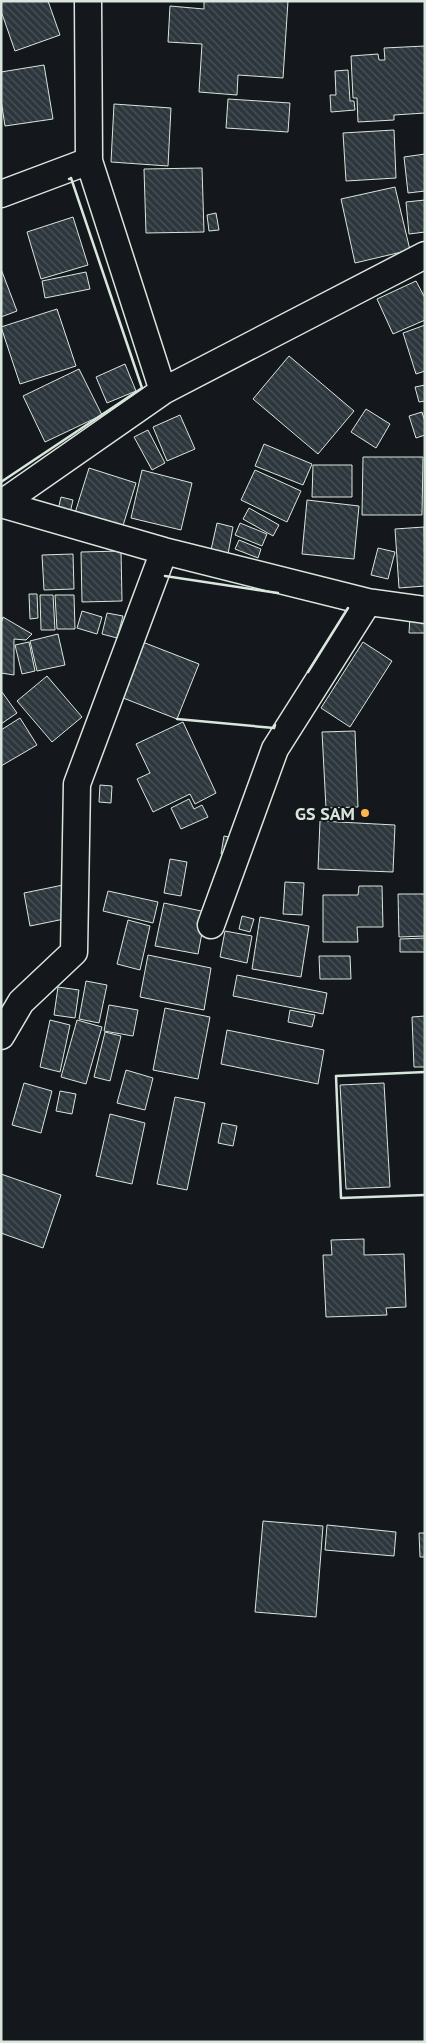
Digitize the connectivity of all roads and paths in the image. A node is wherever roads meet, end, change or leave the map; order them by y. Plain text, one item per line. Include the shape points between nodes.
1 (88, 1) edge
2 (89, 161) junction
3 (1, 194) edge
4 (425, 255) edge
5 (163, 390) junction
6 (1, 504) edge
7 (164, 552) junction
8 (368, 602) junction
9 (425, 610) edge
10 (211, 925) dead end
11 (1, 1036) edge

1 - 2 street
2 - 3 street
2 - 5 street
4 - 5 street
5 - 6 street
6 - 7 street
7 - 8 street
7 - 11 street via 77,784 74,952 21,1002
8 - 9 street
8 - 10 street via 275,749

